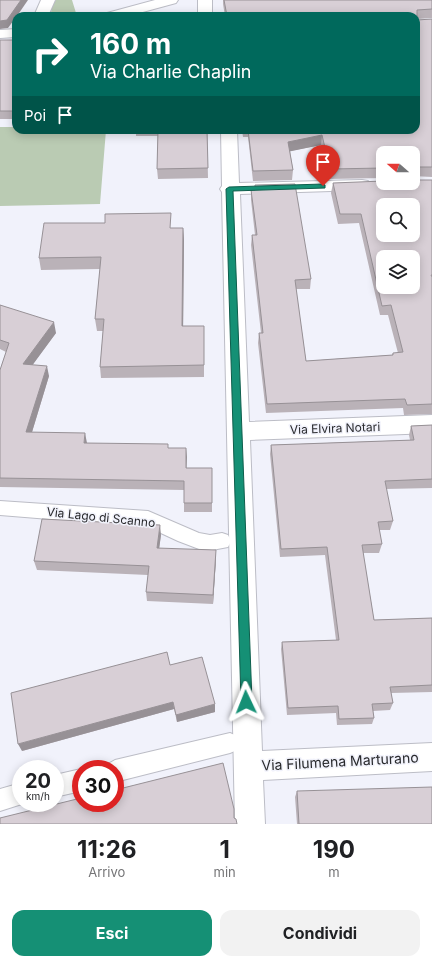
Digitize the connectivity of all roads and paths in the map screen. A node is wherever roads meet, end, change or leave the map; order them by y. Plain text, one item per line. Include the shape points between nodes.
1 (48, 0) edge
2 (171, 0) edge
3 (205, 0) edge
4 (43, 12) edge
5 (127, 12) edge
6 (205, 12) edge
7 (12, 33) edge
8 (0, 34) edge
9 (228, 134) edge
10 (376, 184) edge
11 (229, 189) junction
12 (432, 424) edge
13 (238, 431) junction
14 (0, 508) edge
15 (222, 541) dead end
16 (230, 743) dead end
17 (432, 757) edge
18 (248, 766) junction
19 (124, 769) edge
20 (12, 797) edge
21 (0, 800) edge
22 (250, 824) edge

1 - 4 street
2 - 5 street
3 - 6 street
7 - 8 street
9 - 11 street
10 - 11 street
11 - 13 street
12 - 13 street, Via Elvira Notari
13 - 18 street
14 - 15 lane, Via Lago di Scanno via 148,519 192,538 206,542
16 - 19 lane
17 - 18 street, Via Filumena Marturano
18 - 22 street
20 - 21 lane

